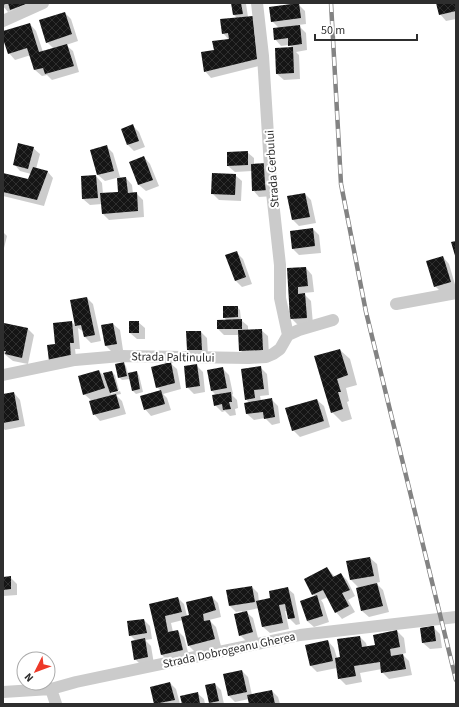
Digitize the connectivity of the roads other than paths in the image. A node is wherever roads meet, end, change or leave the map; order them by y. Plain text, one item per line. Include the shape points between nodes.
1 (43, 3) edge
2 (257, 3) edge
3 (3, 21) edge
4 (456, 293) edge
5 (396, 304) dead end
6 (333, 320) dead end
7 (288, 336) junction
8 (3, 375) edge
9 (456, 616) edge
10 (56, 687) edge
11 (16, 691) edge
12 (52, 691) edge
13 (3, 692) edge
14 (56, 704) edge

1 - 3 street
2 - 7 street, Strada Cerbului via 264,56 271,183 280,265 280,298
4 - 5 street
6 - 7 street, Strada Paltinului
7 - 8 street, Strada Paltinului via 280,349 266,357 121,356 74,360
9 - 10 street, Strada Dobrogeanu Gherea via 300,635
11 - 13 street, Strada Dobrogeanu Gherea
12 - 14 street

